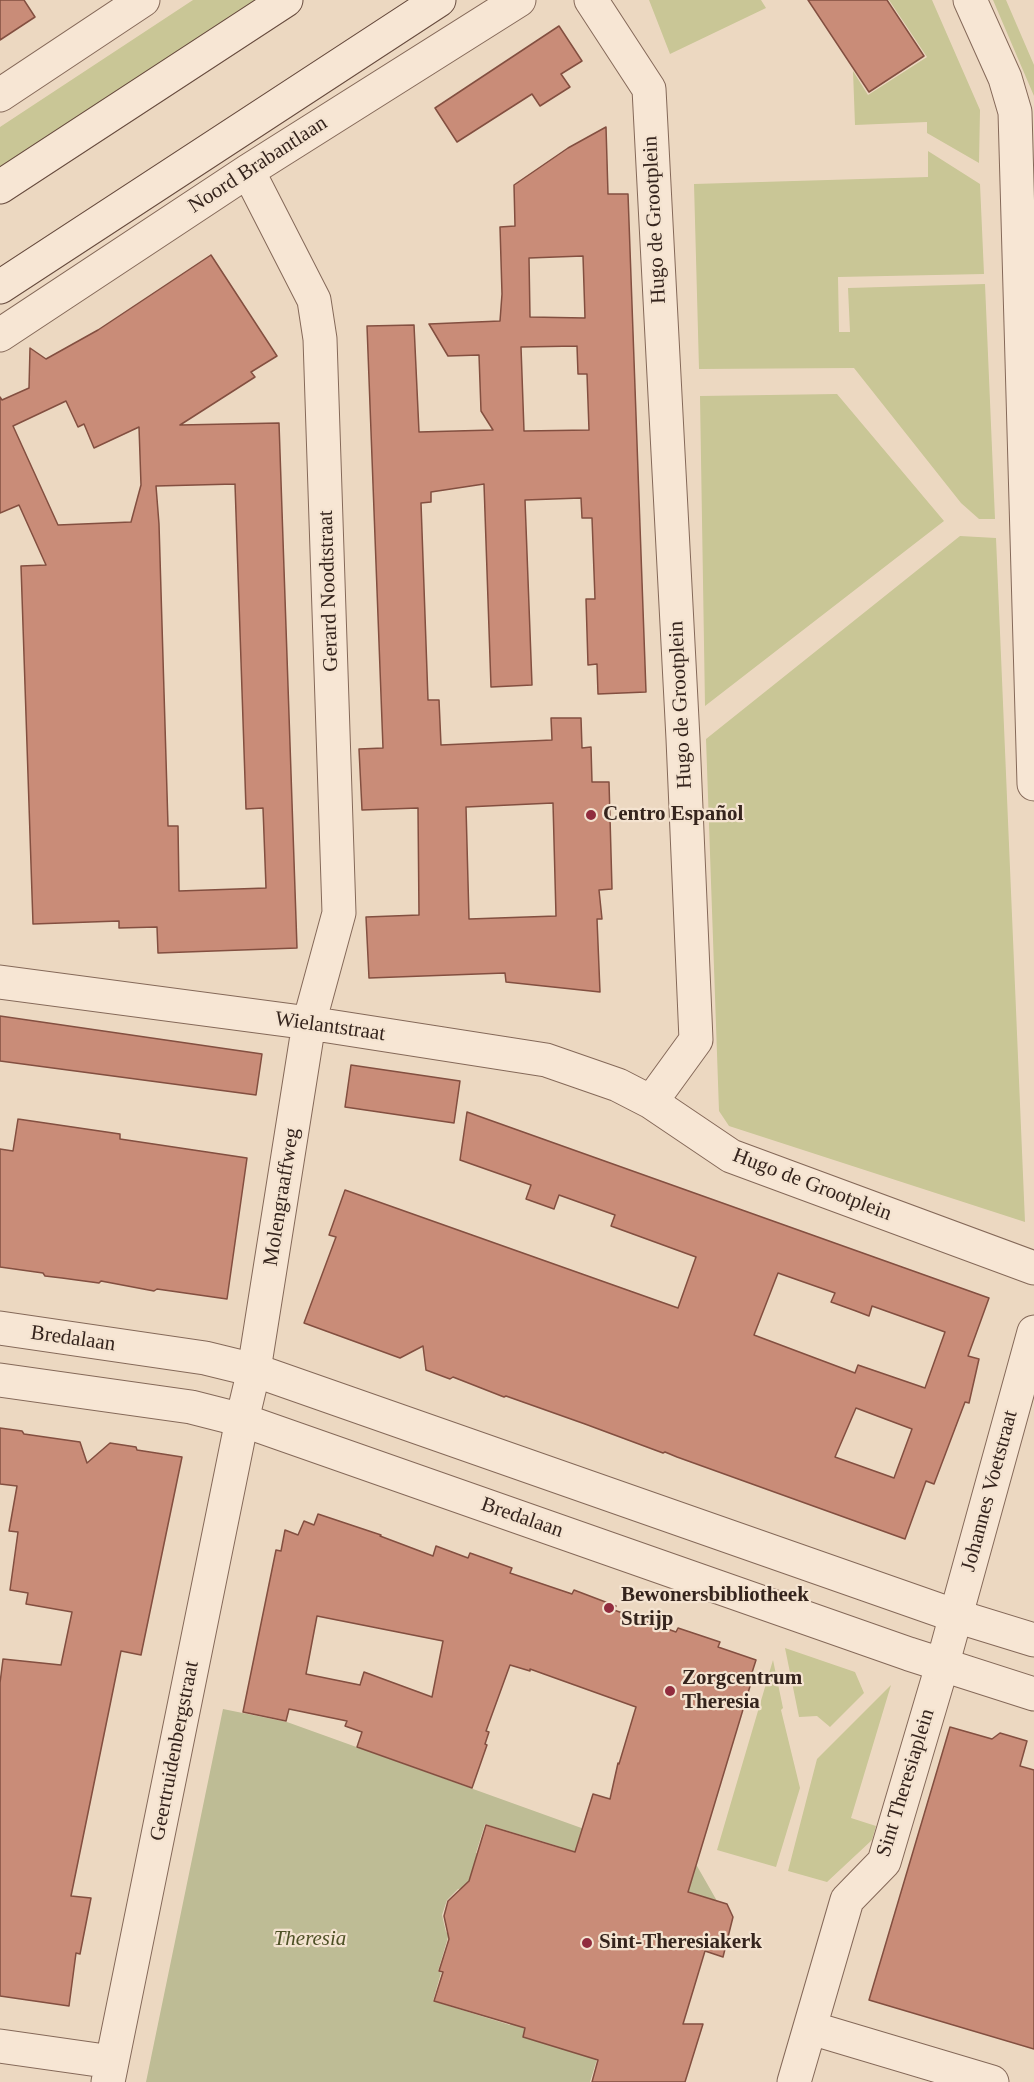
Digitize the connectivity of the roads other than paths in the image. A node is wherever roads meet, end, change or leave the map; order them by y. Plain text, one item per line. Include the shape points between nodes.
1 (142, 0) edge
2 (285, 0) edge
3 (439, 0) edge
4 (519, 0) edge
5 (591, 0) edge
6 (970, 0) edge
7 (0, 95) edge
8 (248, 171) junction
9 (0, 186) edge
10 (1026, 194) edge
11 (0, 287) edge
12 (0, 335) edge
13 (1034, 784) edge
14 (0, 982) edge
15 (309, 1023) junction
16 (651, 1102) junction
17 (1034, 1268) edge
18 (0, 1328) edge
19 (1034, 1332) edge
20 (254, 1370) junction
21 (0, 1380) edge
22 (242, 1420) junction
23 (956, 1616) junction
24 (1034, 1640) edge
25 (942, 1666) junction
26 (1034, 1694) edge
27 (811, 2028) junction
28 (0, 2046) edge
29 (110, 2072) edge
30 (794, 2082) edge
31 (992, 2082) edge

1 - 7 street
2 - 9 street
3 - 11 street, Noord Brabantlaan
4 - 8 street, Noord Brabantlaan
5 - 16 street, Hugo de Grootplein via 649,89 696,1040
6 - 10 street via 1005,78 1015,112
8 - 12 street, Noord Brabantlaan
8 - 15 street, Gerard Noodtstraat via 314,300 320,339 339,913
10 - 13 street
14 - 15 street, Wielantstraat
15 - 16 street, Wielantstraat via 546,1060 618,1085
15 - 20 street, Molengraaffweg
16 - 17 street, Hugo de Grootplein via 731,1156
18 - 20 street, Bredalaan via 205,1358
19 - 23 street, Johannes Voetstraat
20 - 22 street, Molengraaffweg
20 - 23 street, Bredalaan
21 - 22 street, Bredalaan via 191,1407
22 - 25 street, Bredalaan
22 - 29 street, Geertruidenbergstraat
23 - 24 street, Bredalaan
23 - 25 street, Johannes Voetstraat
25 - 26 street, Bredalaan
25 - 27 street, Sint Theresiaplein via 884,1862 847,1900
27 - 30 street, Sint Theresiaplein
27 - 31 street
28 - 29 street

